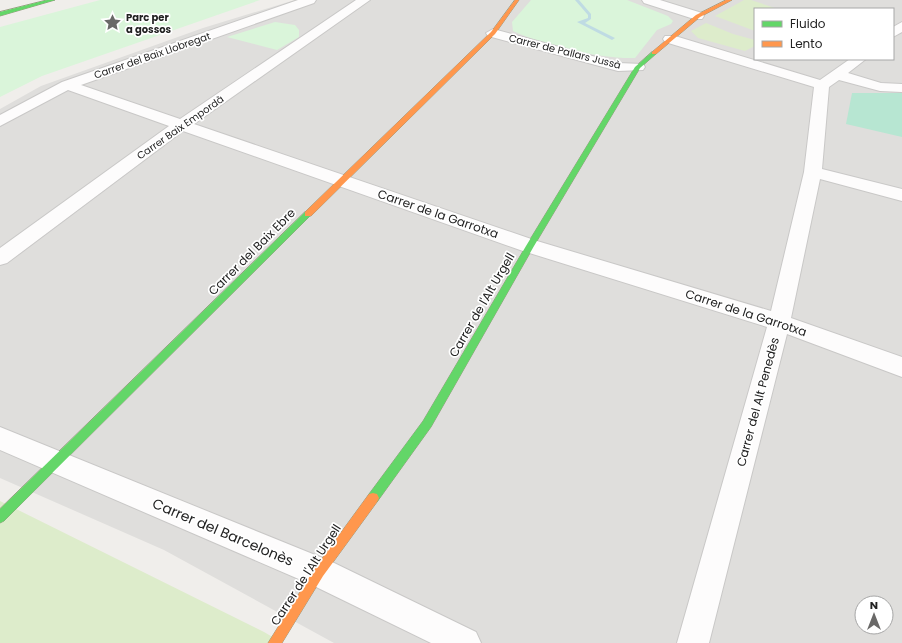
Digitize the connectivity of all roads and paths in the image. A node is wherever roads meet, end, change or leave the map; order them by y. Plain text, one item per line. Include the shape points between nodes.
1 (53, 0) edge
2 (310, 0) edge
3 (364, 0) edge
4 (517, 0) edge
5 (648, 0) edge
6 (730, 0) edge
7 (0, 14) edge
8 (698, 16) junction
9 (902, 26) edge
10 (894, 32) edge
11 (493, 33) junction
12 (670, 39) junction
13 (859, 60) edge
14 (638, 67) junction
15 (838, 75) junction
16 (67, 85) junction
17 (822, 85) junction
18 (902, 88) edge
19 (0, 121) edge
20 (181, 125) junction
21 (813, 172) junction
22 (340, 181) junction
23 (902, 195) edge
24 (530, 246) junction
25 (0, 258) edge
26 (779, 322) junction
27 (902, 367) edge
28 (0, 438) edge
29 (58, 462) junction
30 (0, 517) edge
31 (319, 572) junction
32 (275, 643) edge
33 (464, 643) edge
34 (693, 643) edge

1 - 7 main road
2 - 16 street, Carrer del Baix Llobregat
3 - 20 street, Carrer Baix Empordà
4 - 11 main road, Carrer del Baix Ebre
5 - 8 street
6 - 8 main road, Carrer de l'Alt Urgell
8 - 12 main road, Carrer de l'Alt Urgell
9 - 10 street
11 - 14 street, Carrer de Pallars Jussà via 618,67
11 - 22 main road, Carrer del Baix Ebre
12 - 14 main road, Carrer de l'Alt Urgell
12 - 17 street
13 - 15 street
14 - 24 main road, Carrer de l'Alt Urgell
15 - 17 street
15 - 18 street via 880,87
16 - 19 street, Carrer del Baix Llobregat
16 - 20 street, Carrer de la Garrotxa
17 - 21 street, Carrer del Alt Penedès
20 - 22 street, Carrer de la Garrotxa
20 - 25 street, Carrer Baix Empordà
21 - 23 street
21 - 26 street, Carrer del Alt Penedès
22 - 24 street, Carrer de la Garrotxa
22 - 29 main road, Carrer del Baix Ebre
24 - 26 street, Carrer de la Garrotxa
24 - 31 main road, Carrer de l'Alt Urgell via 427,424
26 - 27 street, Carrer de la Garrotxa
26 - 34 street, Carrer del Alt Penedès
28 - 29 street, Carrer del Barcelonès
29 - 30 main road, Carrer del Baix Ebre
29 - 31 street, Carrer del Barcelonès
31 - 32 main road, Carrer de l'Alt Urgell
31 - 33 street, Carrer del Barcelonès

